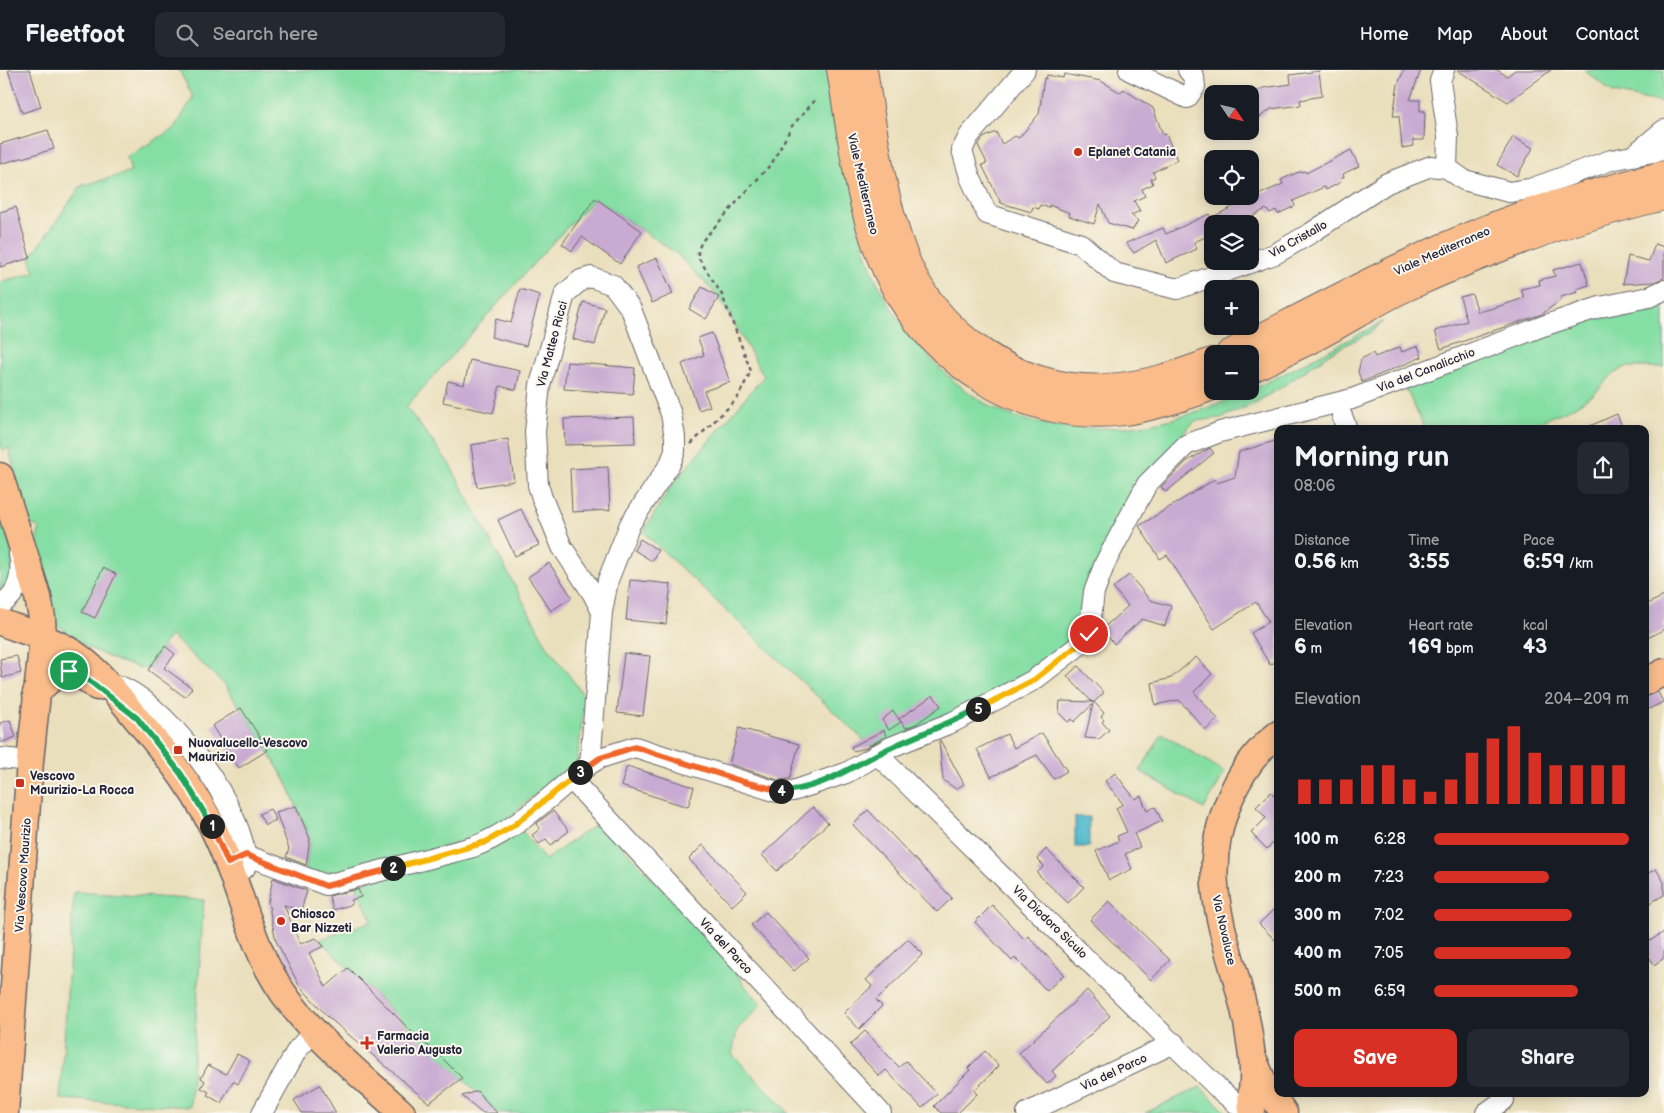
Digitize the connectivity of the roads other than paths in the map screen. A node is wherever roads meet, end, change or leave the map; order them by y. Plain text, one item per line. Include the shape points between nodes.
1 (842, 70) edge
2 (863, 70) edge
3 (1025, 70) edge
4 (1129, 70) edge
5 (1188, 70) edge
6 (1444, 70) edge
7 (1664, 130) edge
8 (1664, 150) edge
9 (1633, 156) junction
10 (1446, 168) junction
11 (1664, 175) edge
12 (1664, 196) edge
13 (1664, 210) edge
14 (1498, 248) junction
15 (1664, 290) edge
16 (1248, 345) edge
17 (1259, 364) edge
18 (1204, 365) edge
19 (1204, 389) edge
20 (0, 476) edge
21 (16, 530) junction
22 (0, 605) edge
23 (602, 612) junction
24 (0, 622) edge
25 (43, 637) junction
26 (1664, 672) edge
27 (1649, 680) edge
28 (108, 683) junction
29 (36, 693) junction
30 (137, 718) junction
31 (1274, 738) edge
32 (877, 754) junction
33 (0, 758) edge
34 (30, 761) junction
35 (590, 764) junction
36 (570, 779) junction
37 (237, 859) junction
38 (9, 932) edge
39 (314, 1031) junction
40 (1174, 1043) junction
41 (1252, 1054) junction
42 (1504, 1100) dead end
43 (1246, 1112) edge
44 (6, 1113) edge
45 (262, 1113) edge
46 (402, 1113) edge
47 (881, 1113) edge
48 (1027, 1113) edge
49 (1284, 1113) edge
50 (1486, 1113) edge

1 - 19 highway, Viale Mediterraneo via 859,178 880,252 891,279 918,323 960,365 1007,393 1054,407 1082,411 1125,411 1172,401
2 - 18 highway, Viale Mediterraneo via 880,174 903,256 915,282 933,308 959,334 983,354 1012,370 1068,386 1105,388 1138,385
3 - 10 street, Via Cristallo via 969,136 962,150 987,214 1081,244 1114,273 1177,289 1275,254 1311,234 1386,183 1431,166
4 - 5 street via 1187,98 1195,87 1194,77
6 - 10 street via 1440,81 1448,136
7 - 9 street
8 - 9 street
9 - 10 street via 1611,160 1530,190 1509,192 1464,180
11 - 16 highway, Viale Mediterraneo via 1535,212 1460,242 1349,293
12 - 14 highway, Viale Mediterraneo via 1554,227
13 - 14 highway via 1573,234
14 - 17 highway, Viale Mediterraneo via 1405,288
15 - 32 street, Via del Canalicchio via 1542,326 1352,399 1220,432 1186,445 1147,484 1105,563 1094,592 1086,639 1034,680 953,722
20 - 21 main road, Via Vescovo Maurizio
21 - 22 street via 21,572 12,595
21 - 25 main road, Via Vescovo Maurizio via 38,597
23 - 23 street, Via Matteo Ricci via 608,580 627,530 673,457 676,437 671,414 631,309 613,285 591,278 581,280 565,294 540,385 535,432 538,485 542,498 562,547
23 - 35 street, Via Matteo Ricci
24 - 25 main road
25 - 28 main road via 78,656
25 - 29 main road, Via Vescovo Maurizio
26 - 27 main road
28 - 30 main road
28 - 37 street via 120,684 148,702 201,763 229,806 241,833
29 - 30 main road via 51,677 69,671 91,682
29 - 34 main road, Via Vescovo Maurizio
30 - 37 main road via 181,774
31 - 41 main road, Via Novaluce via 1250,762 1233,790 1222,818 1213,857 1216,906
32 - 35 street via 846,773 793,791 769,789 635,747
32 - 40 street, Via Diodoro Siculo
33 - 34 street
34 - 38 main road, Via Vescovo Maurizio
35 - 36 street
36 - 37 street via 513,826 486,842 336,884 317,884
36 - 47 street, Via del Parco
37 - 39 main road via 240,896 269,969
38 - 44 main road, Via Vescovo Maurizio
39 - 45 street via 297,1050
39 - 46 main road
40 - 43 street, Via Diodoro Siculo
40 - 48 street, Via del Parco
41 - 43 main road via 1253,1081
41 - 49 main road via 1264,1084
42 - 50 street
43 - 49 main road via 1272,1107

